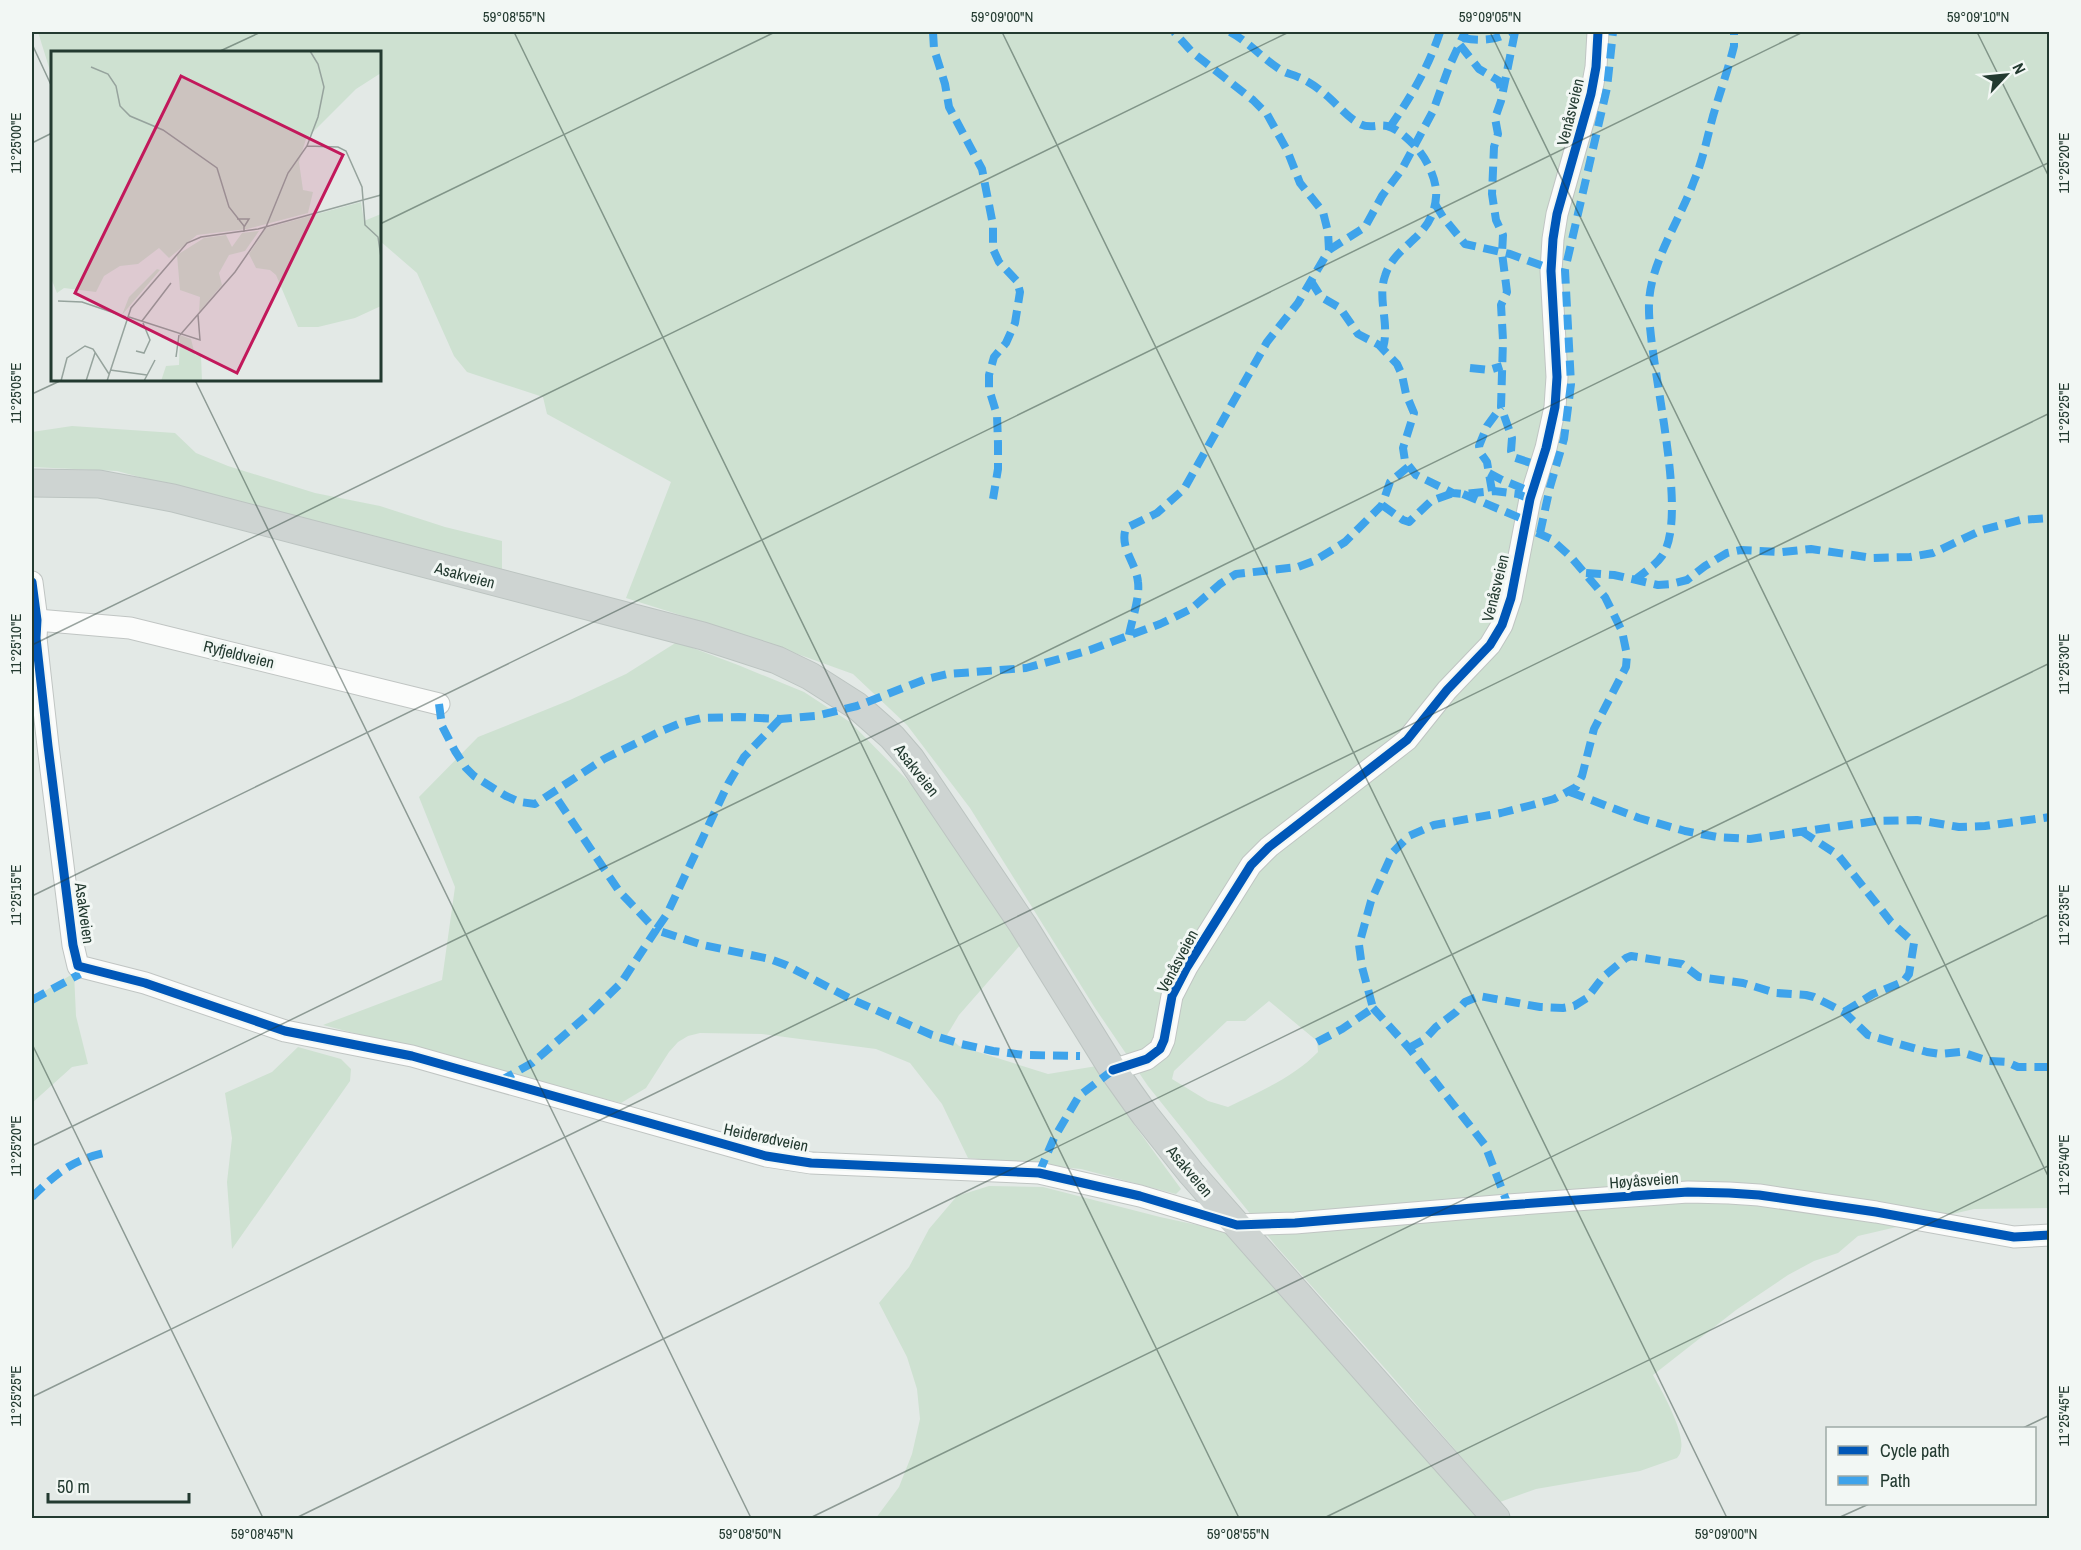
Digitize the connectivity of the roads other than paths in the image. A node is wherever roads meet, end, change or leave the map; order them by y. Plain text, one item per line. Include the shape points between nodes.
1 (1598, 32) edge
2 (32, 483) edge
3 (32, 582) edge
4 (35, 633) edge
5 (439, 704) dead end
6 (295, 1034) joint
7 (1113, 1070) junction
8 (1237, 1226) junction
9 (2049, 1235) edge
10 (1496, 1518) edge

1 - 7 street, Venåsveien via 1591,94 1553,240 1555,407 1530,498 1503,625 1407,740 1251,865 1172,996 1160,1049 1147,1059
2 - 7 main road, Asakveien via 99,484 173,498 703,636 768,657 810,676 862,711 911,759 1035,943
3 - 4 street, Asakveien
4 - 5 street, Ryfjeldveien via 130,628
4 - 6 street, Asakveien via 78,966 145,983
6 - 8 street, Heiderødveien via 412,1056 766,1156 810,1163 1039,1173 1140,1196
7 - 8 main road, Asakveien via 1166,1142
8 - 9 street, Høyåsveien via 1730,1192 1876,1212 2014,1237
8 - 10 main road, Asakveien

